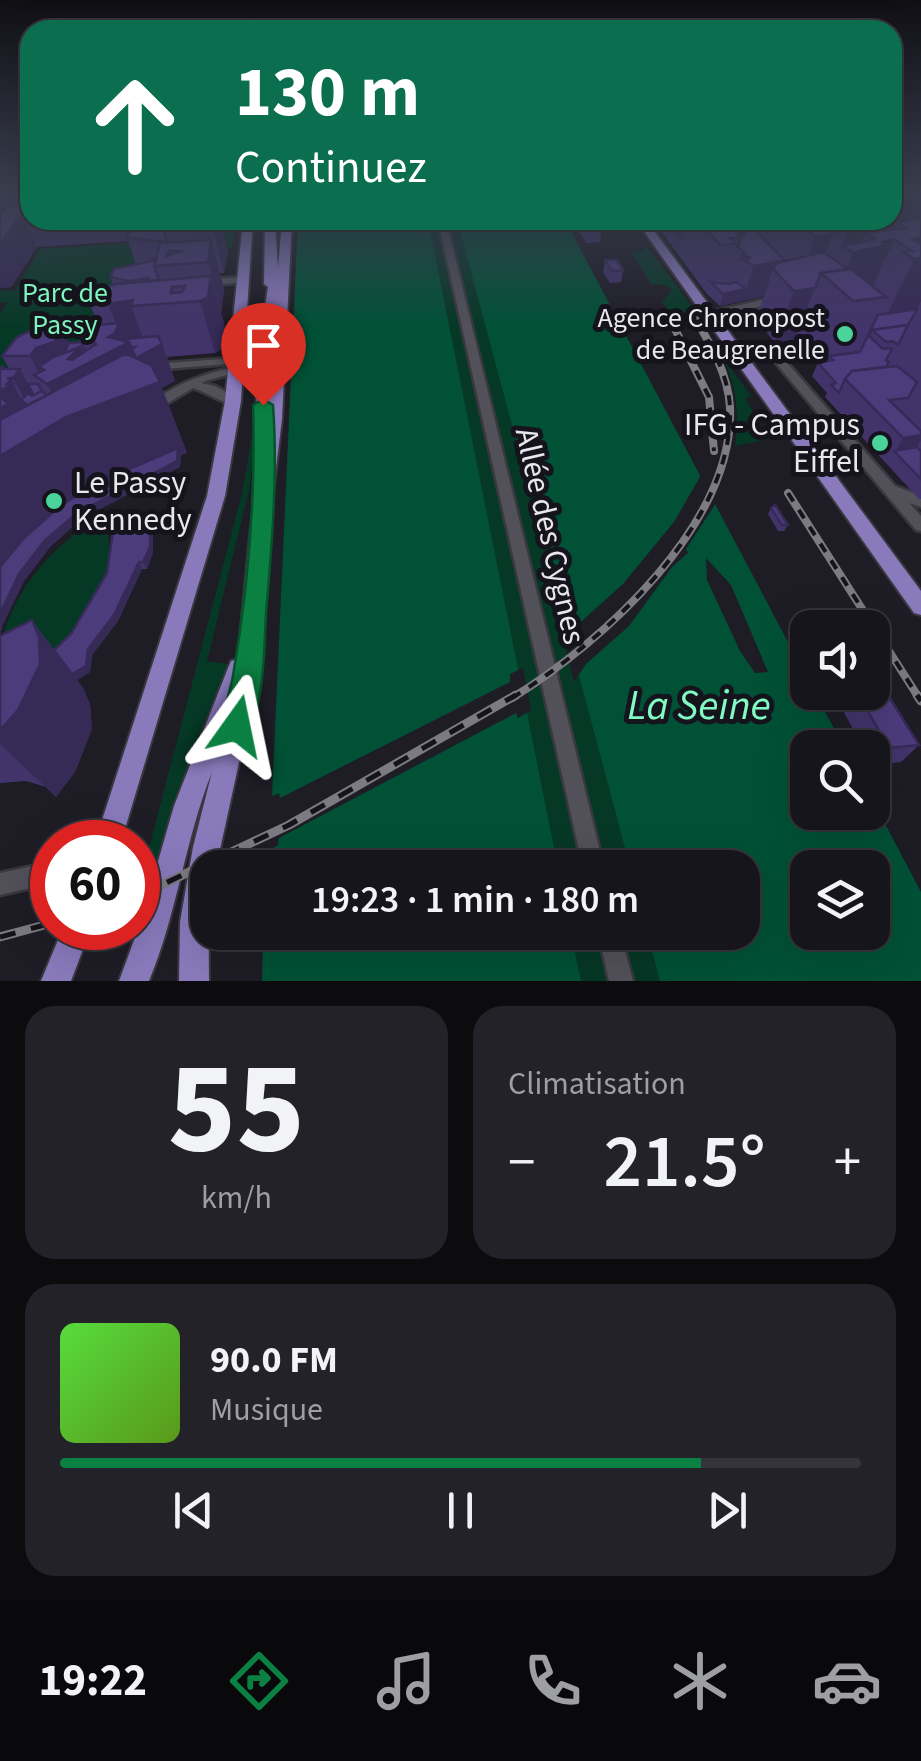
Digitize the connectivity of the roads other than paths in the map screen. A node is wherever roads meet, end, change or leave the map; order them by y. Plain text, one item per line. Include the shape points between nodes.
1 (246, 237) edge
2 (270, 237) edge
3 (284, 237) edge
4 (285, 237) edge
5 (446, 237) edge
6 (656, 237) edge
7 (242, 280) junction
8 (196, 283) edge
9 (798, 294) edge
10 (271, 297) junction
11 (710, 314) junction
12 (740, 354) junction
13 (264, 360) junction
14 (184, 364) junction
15 (235, 365) junction
16 (137, 368) edge
17 (189, 386) junction
18 (233, 400) junction
19 (133, 418) edge
20 (266, 470) junction
21 (889, 489) junction
22 (921, 502) edge
23 (921, 526) edge
24 (921, 607) edge
25 (249, 634) junction
26 (115, 820) edge
27 (590, 850) edge
28 (30, 878) edge
29 (0, 884) edge
30 (68, 950) edge
31 (614, 950) edge
32 (56, 981) edge
33 (134, 981) edge
34 (194, 981) edge
35 (621, 981) edge

1 - 7 main road
2 - 10 main road
3 - 10 main road
4 - 20 main road
5 - 27 street, Allée des Cygnes
6 - 11 main road
7 - 8 street
7 - 15 main road
9 - 11 street
10 - 13 main road
11 - 12 main road
12 - 21 street via 779,360
12 - 24 main road
13 - 15 main road
13 - 20 main road
14 - 15 street
14 - 16 street
14 - 17 street via 192,372
15 - 17 street
15 - 18 main road
17 - 18 street
17 - 19 street
18 - 26 main road via 213,506
20 - 25 main road
21 - 22 street
21 - 23 street
25 - 33 main road via 223,722 180,825
25 - 34 main road via 243,700 194,922
28 - 29 street
30 - 32 main road
31 - 35 street

